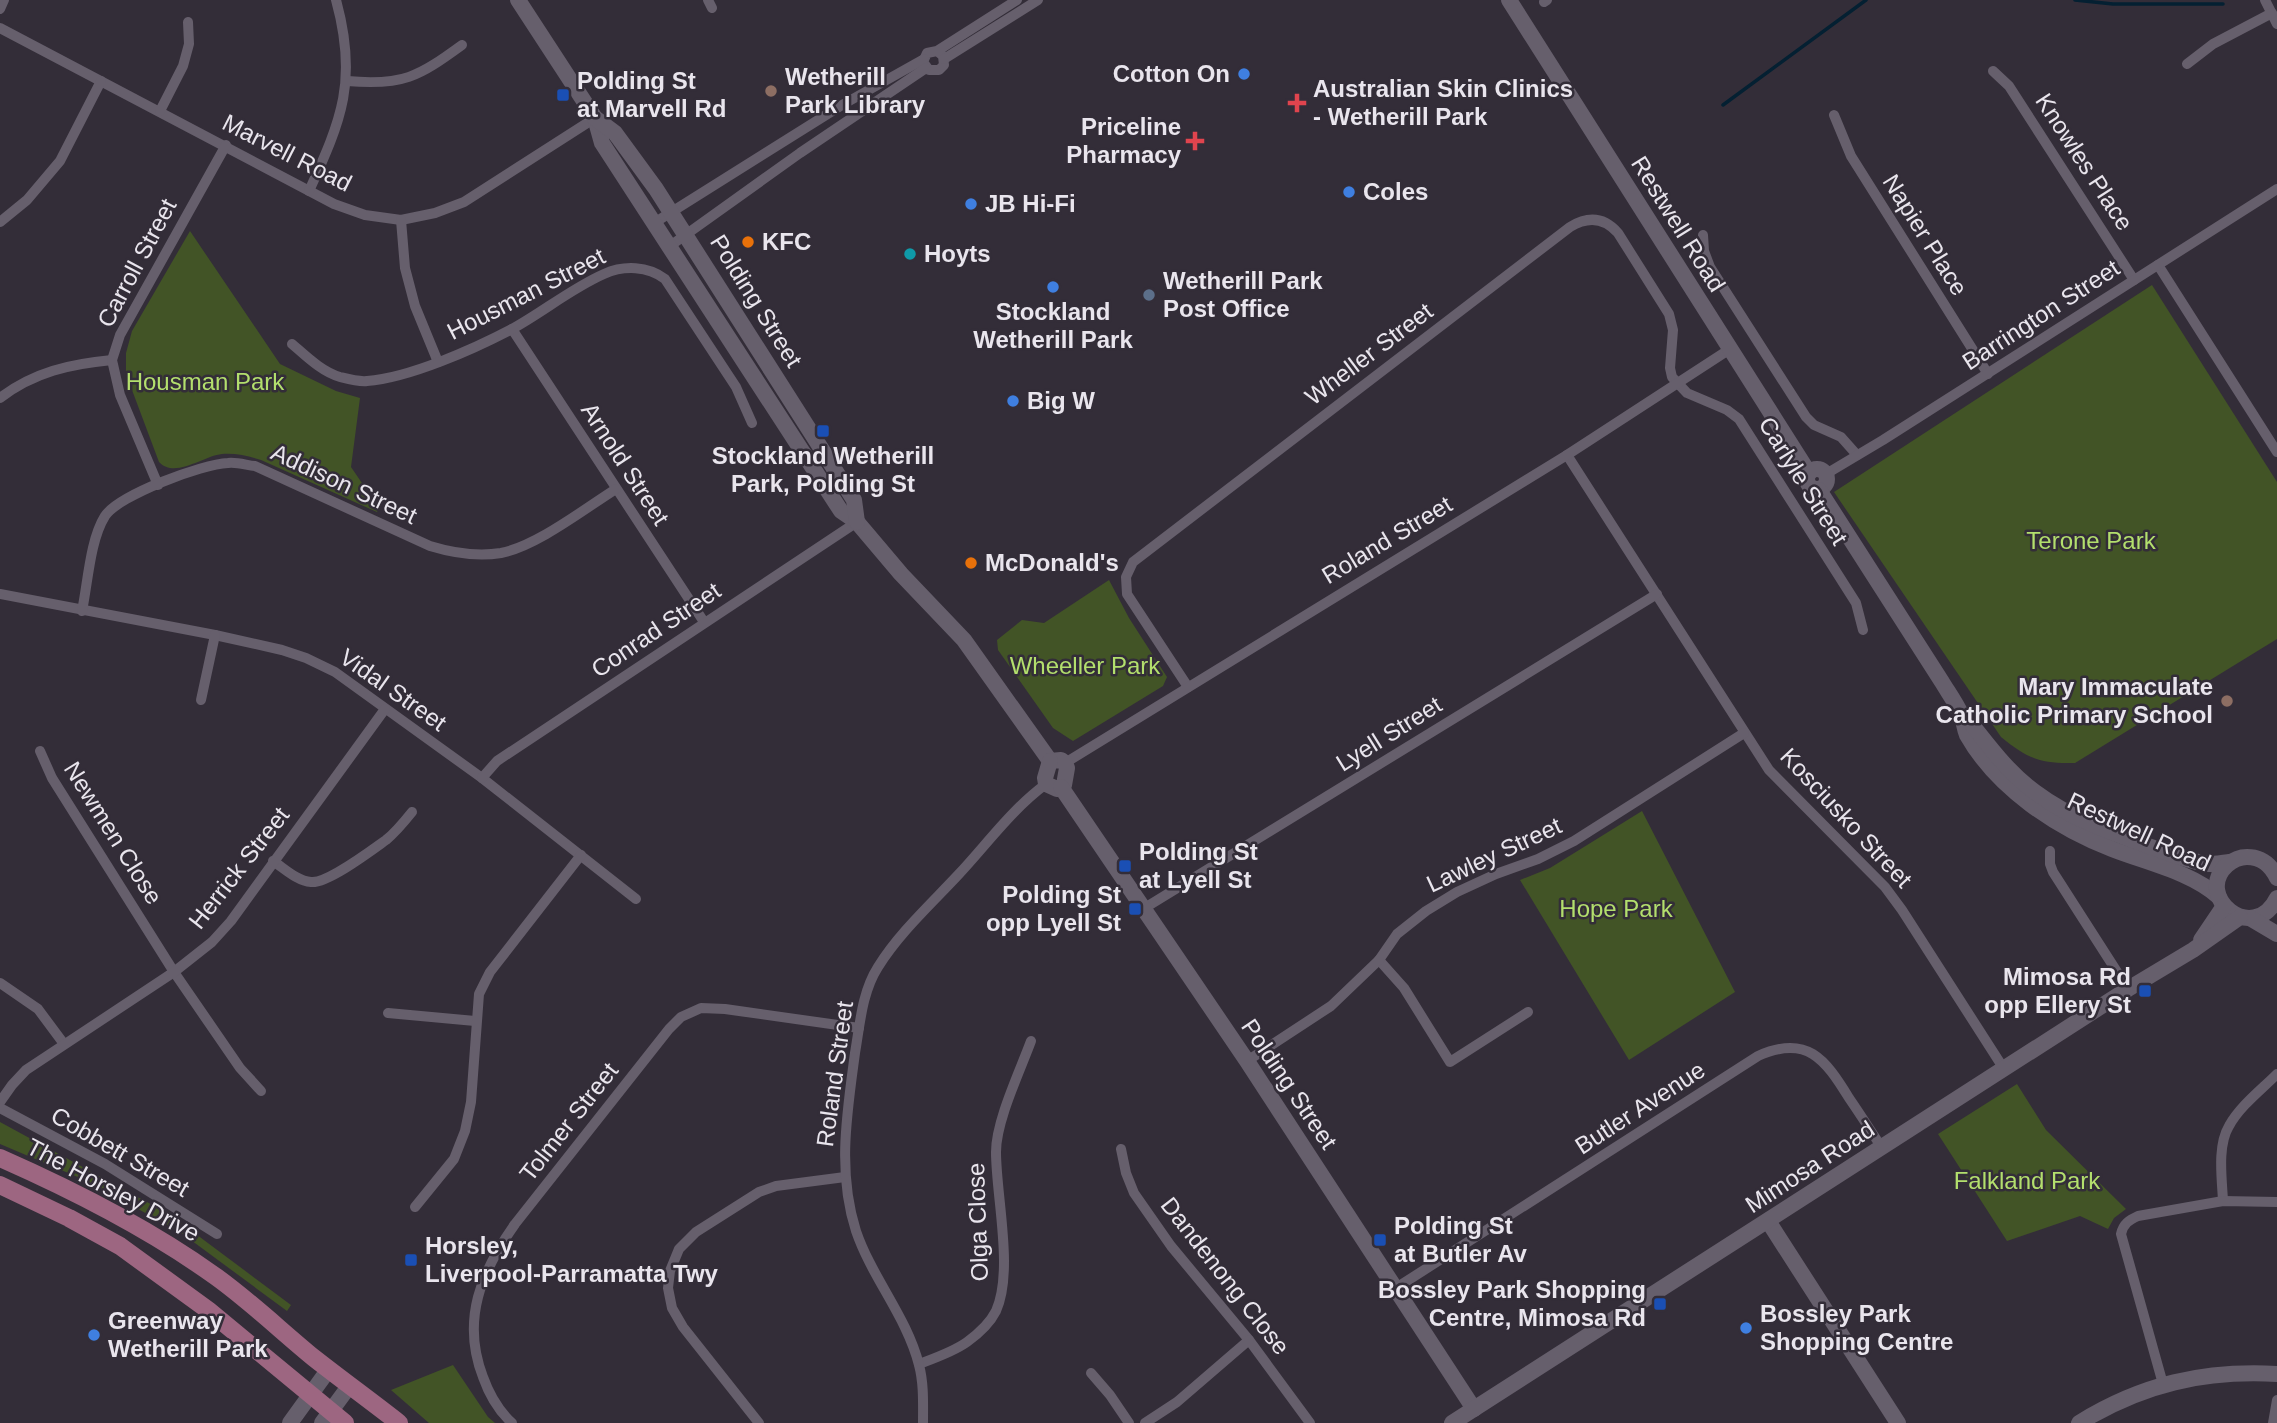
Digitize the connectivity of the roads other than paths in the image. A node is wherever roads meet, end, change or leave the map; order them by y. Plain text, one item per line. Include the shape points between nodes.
1 (4, 0) edge
2 (337, 0) edge
3 (518, 0) edge
4 (1017, 0) edge
5 (1038, 0) edge
6 (1509, 0) edge
7 (2265, 0) edge
8 (0, 9) edge
9 (2272, 13) junction
10 (188, 22) dead end
11 (2277, 24) edge
12 (0, 28) edge
13 (462, 44) dead end
14 (941, 55) junction
15 (925, 64) junction
16 (2187, 64) dead end
17 (1993, 71) dead end
18 (102, 81) junction
19 (347, 81) junction
20 (160, 110) junction
21 (1835, 115) dead end
22 (594, 118) junction
23 (802, 130) junction
24 (226, 145) junction
25 (813, 145) junction
26 (2277, 189) edge
27 (309, 191) junction
28 (672, 212) junction
29 (401, 220) junction
30 (0, 222) edge
31 (654, 223) junction
32 (686, 234) junction
33 (1703, 235) dead end
34 (670, 246) junction
35 (2158, 265) junction
36 (2134, 280) junction
37 (512, 329) junction
38 (292, 344) dead end
39 (1730, 349) junction
40 (113, 360) junction
41 (438, 362) junction
42 (1988, 374) junction
43 (1677, 384) junction
44 (0, 398) edge
45 (752, 424) dead end
46 (2277, 452) edge
47 (1567, 454) junction
48 (1857, 455) junction
49 (1809, 473) junction
50 (1826, 474) junction
51 (158, 485) junction
52 (616, 489) junction
53 (1819, 490) junction
54 (857, 522) junction
55 (0, 594) edge
56 (1657, 594) junction
57 (82, 611) junction
58 (704, 622) junction
59 (1863, 630) dead end
60 (215, 635) junction
61 (1188, 687) junction
62 (201, 700) dead end
63 (385, 709) junction
64 (1961, 714) junction
65 (1744, 733) junction
66 (40, 751) dead end
67 (1058, 762) junction
68 (482, 778) junction
69 (1054, 785) junction
70 (412, 812) dead end
71 (2050, 851) dead end
72 (581, 855) junction
73 (273, 861) junction
74 (2230, 862) junction
75 (2272, 864) edge
76 (2277, 878) edge
77 (636, 898) dead end
78 (2277, 898) edge
79 (2222, 902) junction
80 (1143, 909) junction
81 (2245, 918) junction
82 (2277, 934) edge
83 (2193, 950) junction
84 (1379, 960) junction
85 (174, 972) junction
86 (0, 983) edge
87 (2128, 989) junction
88 (1528, 1012) dead end
89 (388, 1013) dead end
90 (475, 1021) junction
91 (859, 1028) junction
92 (1031, 1041) dead end
93 (64, 1044) junction
94 (1247, 1062) junction
95 (2004, 1069) junction
96 (2277, 1074) edge
97 (261, 1091) dead end
98 (0, 1102) edge
99 (0, 1108) edge
100 (1882, 1148) junction
101 (1121, 1149) dead end
102 (0, 1158) edge
103 (845, 1177) junction
104 (0, 1185) edge
105 (2222, 1201) junction
106 (2277, 1202) edge
107 (415, 1207) dead end
108 (1768, 1221) junction
109 (217, 1234) dead end
110 (1396, 1288) junction
111 (1249, 1340) junction
112 (919, 1364) junction
113 (329, 1369) junction
114 (1091, 1373) dead end
115 (2277, 1374) edge
116 (2163, 1384) junction
117 (350, 1385) junction
118 (310, 1395) junction
119 (2277, 1400) edge
120 (1474, 1409) junction
121 (333, 1419) edge
122 (289, 1423) edge
123 (399, 1423) edge
124 (512, 1423) edge
125 (760, 1423) edge
126 (923, 1423) edge
127 (1129, 1423) edge
128 (1145, 1423) edge
129 (1310, 1423) edge
130 (1452, 1423) edge
131 (1898, 1423) edge
132 (2079, 1423) edge
133 (2273, 1423) edge

1 - 8 street
2 - 19 street via 345,32
3 - 22 main road, Polding Street
4 - 14 street
5 - 14 street
6 - 39 main road, Restwell Road
7 - 9 street
9 - 11 street
9 - 16 street via 2213,44
10 - 20 street via 183,66
12 - 18 street, Marvell Road
13 - 19 street via 428,70 403,80 378,84
14 - 15 street via 930,51
14 - 15 street via 944,65 939,70 932,71
15 - 23 street
15 - 25 street
17 - 36 street, Knowles Place via 2009,86
18 - 20 street, Marvell Road
18 - 30 street via 60,161 27,200
19 - 27 street via 331,142
20 - 24 street, Marvell Road
21 - 42 street, Napier Place via 1851,156
22 - 28 main road, Polding Street via 615,133
22 - 29 street, Marvell Road via 464,202
22 - 31 main road, Polding Street via 602,143
23 - 25 street
23 - 28 street
24 - 27 street, Marvell Road
24 - 40 street, Carroll Street via 121,335
25 - 32 street
26 - 35 street, Barrington Street
27 - 29 street, Marvell Road via 365,215
28 - 31 street
28 - 32 main road, Polding Street
29 - 41 street via 405,268
31 - 34 main road, Polding Street
32 - 34 street
32 - 54 main road, Polding Street via 854,500
33 - 48 street via 1710,267 1806,417 1841,436
34 - 54 main road, Polding Street via 841,511
35 - 36 street, Barrington Street
35 - 46 street
36 - 42 street, Barrington Street
37 - 41 street, Housman Street
37 - 45 street, Housman Street via 605,274 622,269 655,272 665,279 736,387
37 - 52 street, Arnold Street
38 - 41 street, Housman Street via 337,376 364,382
39 - 43 street, Roland Street
39 - 49 main road, Restwell Road
40 - 44 street via 42,373
40 - 51 street, Carroll Street via 120,395
42 - 48 street, Barrington Street
43 - 47 street, Roland Street
43 - 59 street, Carlyle Street via 1739,419 1856,603
43 - 61 street, Wheller Street via 1671,372 1669,314 1618,233 1607,223 1592,219 1570,227 1133,562 1126,577 1128,594
47 - 56 street, Kosciusko Street
47 - 61 street, Roland Street
48 - 50 street, Barrington Street
49 - 50 main road via 1819,469
49 - 53 main road via 1808,485
50 - 53 main road via 1827,482
51 - 52 street, Addison Street via 205,466 230,462 255,466 430,547 477,555 502,553 529,543
51 - 57 street, Addison Street via 123,499 107,513 97,531
52 - 58 street, Arnold Street
53 - 64 main road, Restwell Road
54 - 58 street, Conrad Street
54 - 67 main road, Polding Street via 964,640
55 - 57 street, Vidal Street
56 - 65 street, Kosciusko Street
56 - 80 street, Lyell Street
57 - 60 street, Vidal Street
58 - 68 street, Conrad Street via 497,761
60 - 62 street
60 - 63 street, Vidal Street via 306,658 335,672
61 - 67 street, Roland Street
63 - 68 street, Vidal Street
63 - 73 street, Herrick Street
64 - 74 main road, Restwell Road via 2020,779 2070,814 2180,857 2211,864
64 - 79 main road, Restwell Road via 1978,751 2012,789 2039,810 2082,836 2201,883
65 - 84 street, Lawley Street via 1574,841 1486,878 1426,911 1397,934
65 - 95 street, Kosciusko Street via 1785,788 1885,887
66 - 85 street, Newmen Close via 52,778
67 - 69 main road via 1065,775 1063,785
68 - 72 street, Vidal Street
69 - 80 main road, Polding Street
69 - 91 street, Roland Street via 1018,807 905,933 878,967
70 - 73 street via 385,840 327,878 312,883
71 - 87 street via 2053,872
72 - 77 street, Vidal Street
72 - 90 street via 490,972 479,994
73 - 85 street, Herrick Street via 212,943
74 - 75 main road, Restwell Road via 2249,857
74 - 79 main road, Mimosa Road via 2217,887
75 - 76 main road
78 - 81 main road, Mimosa Road via 2267,912
79 - 81 main road, Restwell Road via 2232,914
79 - 83 main road, Mimosa Road
80 - 94 main road, Polding Street
81 - 82 main road
81 - 83 main road, Mimosa Road
83 - 87 main road, Mimosa Road
84 - 88 street via 1404,988 1450,1062
84 - 94 street, Lawley Street via 1331,1006
85 - 93 street, Herrick Street
85 - 97 street, Newmen Close
86 - 93 street via 38,1009
87 - 95 main road, Mimosa Road
89 - 90 street
90 - 107 street via 465,1131 454,1158
91 - 103 street, Roland Street via 845,1126
91 - 124 street, Tolmer Street via 701,1008 669,1029 515,1224 482,1283 472,1336 476,1361 487,1388
92 - 112 street, Olga Close via 996,1150 1002,1292 995,1313 966,1343
93 - 98 street, Herrick Street via 26,1070
94 - 110 main road, Polding Street
95 - 100 main road, Mimosa Road
96 - 105 street via 2228,1127 2222,1147
99 - 109 street, Cobbett Street via 105,1164
100 - 108 main road, Mimosa Road
100 - 110 street, Butler Avenue via 1832,1069 1807,1051 1775,1049
101 - 111 street, Dandenong Close via 1134,1193 1171,1246
102 - 113 main road, The Horsley Drive via 129,1220 176,1249
103 - 112 street, Roland Street via 856,1231
103 - 125 street via 759,1192 696,1231 679,1249 670,1271 672,1308 683,1327
104 - 118 main road, The Horsley Drive via 120,1246 208,1310
105 - 106 street
105 - 116 street via 2138,1216 2122,1230
108 - 120 main road, Mimosa Road
108 - 131 main road
110 - 120 main road, Polding Street
111 - 128 street via 1177,1402
111 - 129 street, Dandenong Close
112 - 126 street, Roland Street
113 - 117 main road, The Horsley Drive
113 - 118 main road
114 - 127 street
115 - 116 main road via 2241,1372
116 - 132 main road
117 - 121 main road
117 - 123 main road, The Horsley Drive
118 - 121 main road, The Horsley Drive
118 - 122 main road
119 - 133 street
120 - 130 main road, Mimosa Road

